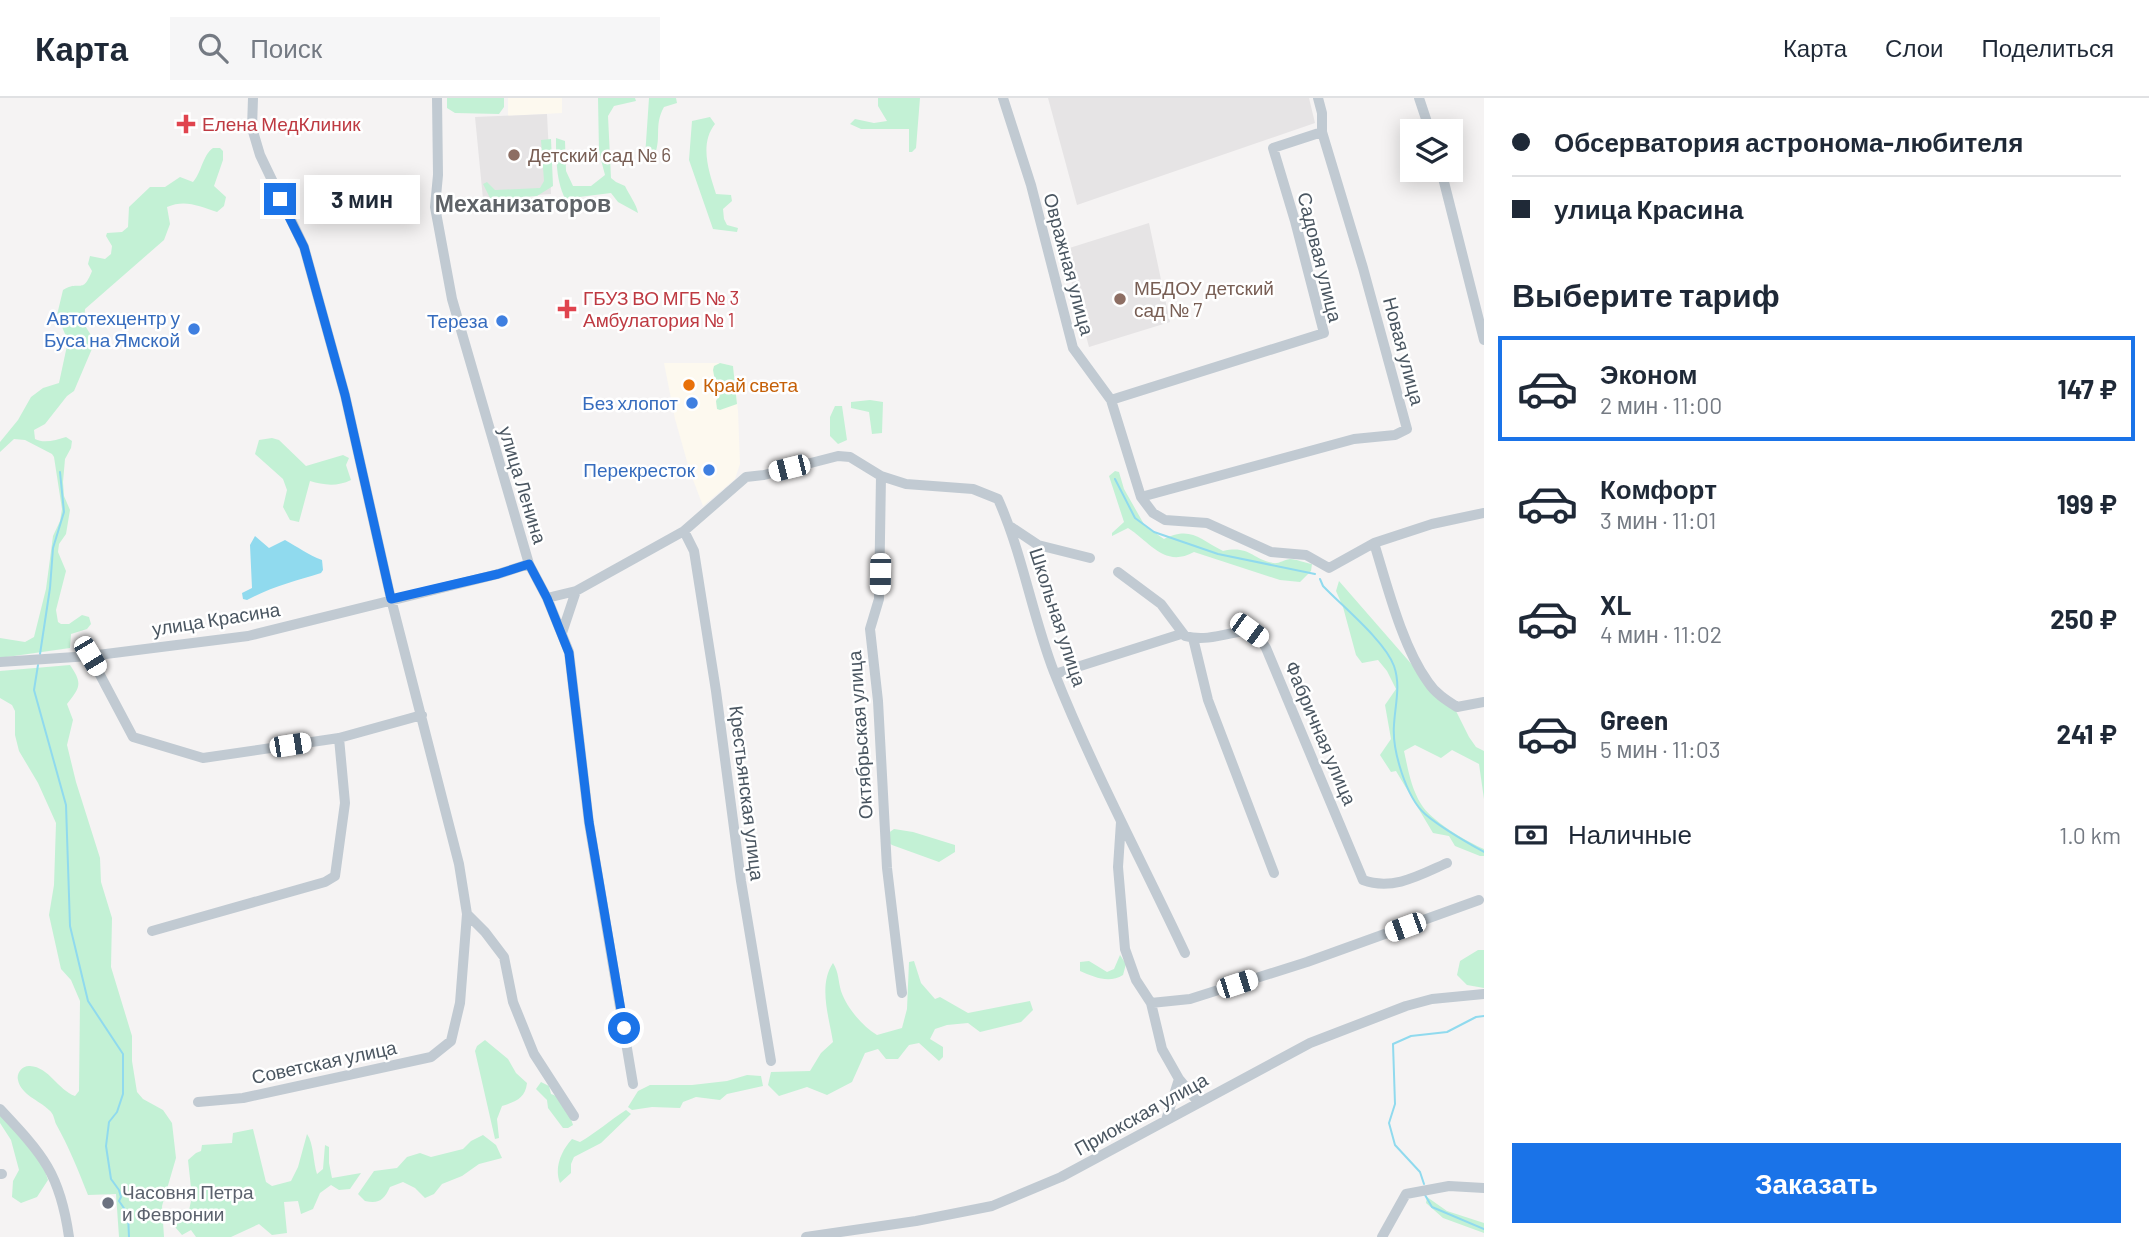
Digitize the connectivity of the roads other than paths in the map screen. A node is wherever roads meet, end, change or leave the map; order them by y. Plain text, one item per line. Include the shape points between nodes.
1 (253, 98) edge
2 (437, 98) edge
3 (1003, 98) edge
4 (1318, 98) edge
5 (1419, 98) edge
6 (1426, 119) edge
7 (1322, 132) junction
8 (1444, 182) edge
9 (1484, 340) edge
10 (1111, 400) junction
11 (881, 476) junction
12 (1141, 497) junction
13 (1484, 513) edge
14 (1011, 527) junction
15 (684, 531) junction
16 (1374, 542) junction
17 (1090, 558) dead end
18 (529, 564) junction
19 (1118, 572) dead end
20 (576, 591) junction
21 (547, 598) junction
22 (391, 599) junction
23 (562, 633) junction
24 (1181, 634) junction
25 (1193, 638) junction
26 (90, 656) junction
27 (0, 662) edge
28 (1055, 674) junction
29 (1484, 702) edge
30 (422, 715) junction
31 (339, 738) junction
32 (1121, 822) junction
33 (1447, 863) dead end
34 (1274, 873) dead end
35 (1479, 900) dead end
36 (467, 914) junction
37 (152, 931) dead end
38 (1185, 953) dead end
39 (902, 993) dead end
40 (1484, 994) edge
41 (1151, 1003) junction
42 (771, 1061) dead end
43 (1179, 1079) junction
44 (633, 1084) dead end
45 (198, 1102) dead end
46 (1198, 1102) junction
47 (0, 1110) edge
48 (574, 1116) dead end
49 (1166, 1120) junction
50 (1484, 1188) edge
51 (69, 1237) edge
52 (806, 1237) edge
53 (1382, 1237) edge

1 - 22 street via 252,128 260,155 304,247 345,395
2 - 18 street, улица Ленина via 435,207 452,299
3 - 10 street, Овражная улица via 1031,185 1073,348
4 - 7 street, Новая улица
5 - 6 street
7 - 10 street, Садовая улица via 1273,148 1324,333
7 - 12 street, Новая улица via 1407,429
8 - 9 street
10 - 12 street, Овражная улица
11 - 14 street, Школьная улица via 906,484 972,489 998,499
11 - 15 street via 850,457 838,456 746,477
11 - 39 street, Октябрьская улица via 879,599 870,629 887,868
12 - 16 street via 1165,520 1207,523 1271,552 1306,555 1329,568
13 - 16 street
14 - 17 street via 1038,545
14 - 28 street, Школьная улица
15 - 20 street
15 - 42 street, Крестьянская улица via 694,551
16 - 29 street via 1403,634 1427,682 1457,707
18 - 21 street, улица Ленина
18 - 22 street, улица Красина
19 - 24 street via 1161,604
20 - 21 street
20 - 23 street
21 - 23 street, улица Ленина
22 - 26 street, улица Красина via 248,636
22 - 30 street
23 - 44 street, улица Ленина via 569,653 589,822
24 - 25 street, Фабричная улица
24 - 28 street
25 - 33 street, Фабричная улица via 1249,630 1260,639 1363,880 1378,885 1401,883
25 - 34 street via 1208,700
26 - 27 street, улица Красина
26 - 31 street via 133,737 159,746 203,758
28 - 32 street, Школьная улица
30 - 31 street
30 - 36 street
31 - 37 street via 345,803 335,876
32 - 38 street, Школьная улица
32 - 41 street, Школьная улица via 1118,867 1125,949 1136,981
35 - 41 street via 1190,999
36 - 45 street, Советская улица via 460,1003 451,1041 431,1057 243,1098
36 - 48 street via 504,957 513,1002 534,1054
40 - 46 street, Приокская улица via 1432,999 1394,1010 1310,1043
41 - 43 street, Школьная улица via 1162,1049
43 - 46 street, Школьная улица
43 - 49 street
46 - 49 street, Приокская улица
47 - 51 street via 40,1152 52,1173 65,1206
49 - 52 street, Приокская улица via 1061,1177 992,1206
50 - 53 street via 1449,1186 1406,1194

